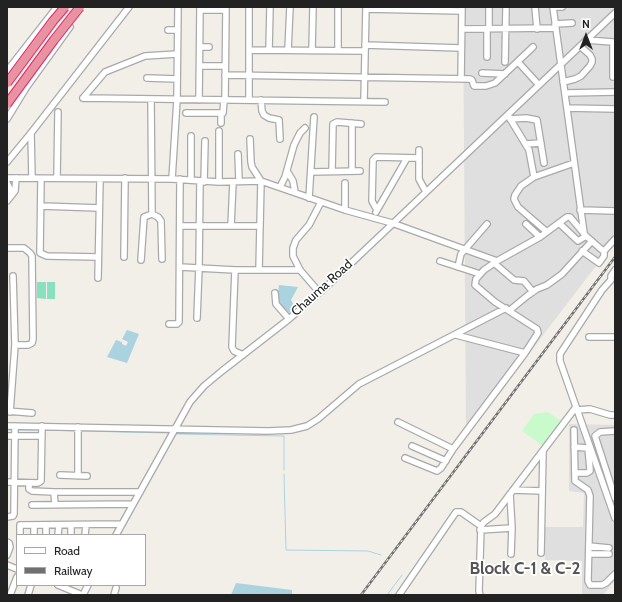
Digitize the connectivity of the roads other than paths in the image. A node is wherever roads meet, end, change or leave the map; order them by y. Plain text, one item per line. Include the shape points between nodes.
1 (57, 7) edge
2 (65, 7) edge
3 (80, 7) edge
4 (84, 7) edge
5 (130, 7) edge
6 (178, 7) edge
7 (249, 7) edge
8 (270, 7) edge
9 (290, 7) edge
10 (313, 7) edge
11 (338, 7) edge
12 (489, 7) edge
13 (506, 7) edge
14 (534, 7) edge
15 (553, 7) edge
16 (562, 7) edge
17 (366, 8) edge
18 (376, 8) edge
19 (200, 9) edge
20 (226, 9) edge
21 (462, 9) edge
22 (615, 13) edge
23 (572, 23) dead end
24 (556, 26) junction
25 (462, 29) junction
26 (488, 29) junction
27 (506, 29) junction
28 (537, 29) junction
29 (168, 30) dead end
30 (178, 30) junction
31 (586, 40) junction
32 (614, 42) edge
33 (580, 46) junction
34 (200, 47) junction
35 (210, 47) dead end
36 (533, 47) dead end
37 (365, 48) junction
38 (461, 48) junction
39 (249, 50) junction
40 (269, 50) junction
41 (288, 50) junction
42 (312, 51) junction
43 (338, 51) junction
44 (177, 54) junction
45 (487, 57) dead end
46 (614, 58) edge
47 (518, 62) junction
48 (561, 65) junction
49 (200, 66) junction
50 (225, 66) junction
51 (8, 69) edge
52 (482, 73) dead end
53 (506, 73) junction
54 (225, 75) junction
55 (249, 75) junction
56 (613, 76) dead end
57 (365, 77) junction
58 (147, 78) dead end
59 (177, 79) junction
60 (461, 79) junction
61 (563, 82) junction
62 (7, 84) edge
63 (539, 85) junction
64 (615, 92) edge
65 (565, 93) junction
66 (151, 99) junction
67 (177, 100) junction
68 (200, 100) junction
69 (224, 100) junction
70 (248, 100) junction
71 (261, 100) junction
72 (19, 101) junction
73 (364, 101) junction
74 (385, 102) dead end
75 (7, 104) edge
76 (567, 108) junction
77 (615, 109) edge
78 (58, 112) dead end
79 (186, 113) dead end
80 (221, 113) junction
81 (314, 117) dead end
82 (509, 117) junction
83 (7, 119) edge
84 (221, 123) dead end
85 (352, 123) junction
86 (361, 124) dead end
87 (305, 128) dead end
88 (219, 131) dead end
89 (31, 133) junction
90 (192, 136) dead end
91 (250, 139) dead end
92 (280, 139) dead end
93 (205, 141) dead end
94 (541, 143) junction
95 (526, 144) junction
96 (419, 150) dead end
97 (238, 154) dead end
98 (407, 158) junction
99 (419, 158) junction
100 (7, 162) edge
101 (544, 163) dead end
102 (574, 163) junction
103 (287, 171) junction
104 (332, 171) junction
105 (352, 171) junction
106 (360, 171) dead end
107 (311, 172) junction
108 (534, 177) junction
109 (7, 178) edge
110 (16, 178) junction
111 (32, 178) junction
112 (57, 178) junction
113 (125, 178) junction
114 (41, 179) junction
115 (100, 179) junction
116 (152, 179) junction
117 (172, 179) junction
118 (180, 179) junction
119 (191, 180) junction
120 (202, 181) junction
121 (239, 181) junction
122 (261, 181) junction
123 (219, 182) junction
124 (233, 182) junction
125 (345, 183) dead end
126 (11, 185) edge
127 (280, 187) junction
128 (295, 192) junction
129 (426, 192) junction
130 (7, 194) edge
131 (309, 198) junction
132 (7, 201) edge
133 (321, 202) junction
134 (41, 206) junction
135 (99, 208) junction
136 (345, 210) junction
137 (377, 210) junction
138 (580, 210) junction
139 (615, 211) edge
140 (152, 214) junction
141 (373, 218) junction
142 (392, 223) junction
143 (559, 223) junction
144 (487, 224) dead end
145 (526, 224) dead end
146 (180, 226) junction
147 (199, 226) junction
148 (231, 226) junction
149 (260, 226) junction
150 (547, 232) junction
151 (585, 235) junction
152 (540, 237) junction
153 (615, 239) edge
154 (592, 241) junction
155 (7, 248) edge
156 (465, 249) junction
157 (604, 250) junction
158 (582, 252) junction
159 (98, 257) junction
160 (124, 257) dead end
161 (162, 259) dead end
162 (141, 260) dead end
163 (440, 261) dead end
164 (495, 262) junction
165 (458, 266) junction
166 (180, 267) junction
167 (200, 267) junction
168 (234, 270) junction
169 (259, 270) junction
170 (300, 270) junction
171 (615, 270) edge
172 (480, 274) junction
173 (13, 276) dead end
174 (98, 278) dead end
175 (613, 282) edge
176 (319, 292) junction
177 (533, 292) junction
178 (275, 293) dead end
179 (508, 309) junction
180 (197, 318) dead end
181 (289, 319) junction
182 (169, 324) dead end
183 (456, 335) junction
184 (589, 337) dead end
185 (615, 337) edge
186 (15, 345) junction
187 (525, 353) junction
188 (243, 355) junction
189 (576, 409) junction
190 (9, 412) edge
191 (32, 413) dead end
192 (615, 415) edge
193 (398, 422) dead end
194 (7, 426) edge
195 (15, 426) junction
196 (42, 426) junction
197 (78, 427) junction
198 (574, 430) dead end
199 (615, 431) edge
200 (174, 432) junction
201 (7, 436) edge
202 (15, 436) junction
203 (42, 436) junction
204 (412, 446) dead end
205 (574, 446) junction
206 (453, 449) junction
207 (543, 451) junction
208 (405, 458) dead end
209 (446, 461) junction
210 (575, 473) junction
211 (60, 476) dead end
212 (78, 476) junction
213 (87, 476) dead end
214 (7, 482) edge
215 (14, 482) junction
216 (29, 483) junction
217 (542, 491) junction
218 (54, 492) junction
219 (140, 492) junction
220 (512, 492) junction
221 (615, 498) edge
222 (133, 504) junction
223 (32, 505) dead end
224 (55, 505) junction
225 (7, 517) edge
226 (615, 518) edge
227 (122, 524) junction
228 (34, 525) junction
229 (46, 525) junction
230 (59, 525) junction
231 (71, 525) junction
232 (86, 525) junction
233 (481, 528) junction
234 (512, 528) junction
235 (20, 534) edge
236 (34, 534) edge
237 (46, 534) edge
238 (58, 534) edge
239 (71, 534) edge
240 (85, 534) edge
241 (117, 534) edge
242 (7, 542) edge
243 (589, 546) junction
244 (609, 548) dead end
245 (541, 553) dead end
246 (511, 554) dead end
247 (589, 554) junction
248 (609, 554) dead end
249 (7, 555) edge
250 (615, 574) edge
251 (16, 580) edge
252 (60, 586) edge
253 (87, 586) edge
254 (116, 588) dead end
255 (401, 594) edge
256 (10, 595) edge
257 (82, 595) edge
258 (114, 595) edge
259 (480, 595) edge

1 - 51 street
2 - 62 highway, bridge
3 - 75 highway, bridge
4 - 72 street
5 - 89 street
6 - 30 street
7 - 39 street
8 - 40 street
9 - 41 street
10 - 42 street
11 - 43 street
12 - 26 street
13 - 27 street
14 - 28 street
15 - 16 street
15 - 24 street
17 - 18 street
17 - 37 street
18 - 21 street
19 - 20 street
19 - 34 street
20 - 50 street
21 - 25 street
22 - 31 street, Chauma Road
23 - 24 street
24 - 28 street
24 - 48 street
25 - 26 street
25 - 38 street
26 - 27 street
26 - 45 street
27 - 28 street
27 - 53 street
29 - 30 street
30 - 44 street
31 - 32 street
31 - 33 street, Chauma Road
32 - 46 street
33 - 48 street, Chauma Road
33 - 61 street via 590,55 592,62 581,76
34 - 35 street
34 - 49 street
36 - 47 street
37 - 38 street
37 - 43 street
37 - 57 street
38 - 60 street
39 - 40 street
39 - 55 street
40 - 41 street
41 - 42 street
42 - 43 street
44 - 59 street
44 - 66 street via 145,56 105,72 83,98
46 - 56 street
47 - 53 street
47 - 63 street
48 - 61 street
48 - 63 street, Chauma Road
49 - 50 street
49 - 68 street
50 - 54 street
51 - 72 street
52 - 53 street
53 - 60 street via 495,83 486,86 474,86 471,79
54 - 55 street
54 - 69 street
55 - 57 street
55 - 70 street
57 - 60 street
57 - 73 street
58 - 59 street
59 - 67 street
61 - 65 street
63 - 82 street, Chauma Road
64 - 65 street
65 - 76 street
66 - 67 street
66 - 116 street
67 - 68 street
67 - 117 street
68 - 69 street
69 - 70 street
69 - 80 street
70 - 71 street
71 - 73 street
71 - 92 street via 264,115 279,120
72 - 83 street
73 - 74 street
76 - 77 street
76 - 102 street
78 - 112 street
79 - 80 street
80 - 84 street
81 - 107 street
82 - 94 street via 537,120
82 - 95 street
82 - 129 street, Chauma Road
85 - 86 street
85 - 104 street via 333,124
85 - 105 street
87 - 103 street via 294,145
88 - 123 street
89 - 100 street
89 - 111 street
90 - 119 street
91 - 122 street via 252,167
93 - 120 street
94 - 95 street
94 - 101 street
95 - 108 street
96 - 99 street
97 - 121 street
98 - 99 street
98 - 137 street
98 - 137 street via 374,160 372,201
99 - 129 street via 419,179
102 - 108 street
102 - 138 street
103 - 127 street
103 - 128 street via 293,181
104 - 105 street
104 - 107 street
105 - 106 street
107 - 131 street
108 - 150 street via 521,186 514,199 518,207
109 - 110 street
110 - 111 street
110 - 126 street
111 - 114 street
112 - 114 street
112 - 115 street
113 - 115 street
113 - 116 street
113 - 160 street
114 - 134 street
115 - 135 street
116 - 117 street
116 - 140 street
117 - 118 street
118 - 119 street
118 - 146 street
119 - 120 street
120 - 123 street
120 - 147 street
121 - 122 street
121 - 124 street
122 - 127 street
122 - 149 street
123 - 124 street
124 - 148 street
125 - 136 street
126 - 130 street
126 - 132 street via 14,191
127 - 128 street
128 - 131 street
129 - 142 street, Chauma Road
131 - 133 street
133 - 136 street
133 - 170 street via 293,248
134 - 135 street
134 - 159 street via 40,253 48,256
135 - 159 street
136 - 141 street
137 - 141 street
138 - 139 street
138 - 151 street
140 - 161 street via 161,221
140 - 162 street via 144,217
141 - 142 street
142 - 156 street
142 - 176 street, Chauma Road
143 - 150 street
143 - 151 street via 578,241
143 - 151 street via 569,217
144 - 156 street
145 - 152 street
146 - 147 street
146 - 166 street
147 - 148 street
147 - 167 street
148 - 149 street
149 - 169 street
150 - 152 street
151 - 154 street
152 - 164 street
153 - 157 street
154 - 157 street
154 - 158 street
155 - 186 street via 24,248 32,256 33,340 28,345
156 - 164 street
156 - 165 street
157 - 158 street via 604,256 599,263
158 - 177 street via 562,274
159 - 174 street
163 - 165 street
164 - 172 street
164 - 177 street via 514,280 524,281
165 - 172 street
166 - 167 street
166 - 182 street via 179,322
167 - 168 street
167 - 180 street
168 - 169 street
168 - 188 street via 232,347 234,351
169 - 170 street
170 - 176 street
171 - 175 street via 611,276
172 - 179 street via 475,285
173 - 186 street
175 - 189 street via 602,290 560,354
176 - 181 street, Chauma Road
177 - 179 street
178 - 181 street via 276,304
179 - 183 street
179 - 187 street via 538,331
181 - 188 street, Chauma Road
183 - 187 street
183 - 200 street via 359,384 307,426 268,431
184 - 185 street
186 - 190 street
187 - 206 street
188 - 200 street, Chauma Road via 204,386 190,402
189 - 192 street via 590,409
189 - 207 street
189 - 226 street
190 - 191 street
193 - 206 street
194 - 195 street
195 - 196 street
195 - 202 street
196 - 197 street
196 - 203 street
197 - 200 street
197 - 212 street
198 - 205 street
199 - 221 street via 600,432 595,436
200 - 219 street, Chauma Road
201 - 202 street
202 - 203 street
202 - 215 street
203 - 216 street via 41,481
204 - 209 street
205 - 210 street
205 - 210 street via 588,448 590,469 589,472
206 - 209 street
207 - 217 street
207 - 220 street
208 - 209 street via 437,471
210 - 243 street via 575,481 588,490 590,496
211 - 212 street
212 - 213 street
214 - 215 street
215 - 216 street
215 - 225 street via 14,514
216 - 218 street via 32,491
217 - 220 street
217 - 245 street
218 - 219 street
218 - 224 street
219 - 222 street, Chauma Road
220 - 233 street
220 - 234 street
222 - 224 street
222 - 227 street, Chauma Road
223 - 224 street
227 - 232 street
227 - 241 street, Chauma Road
228 - 229 street
228 - 235 street via 20,525
228 - 236 street
229 - 230 street
229 - 237 street
230 - 231 street
230 - 238 street
231 - 232 street
231 - 239 street
232 - 240 street
233 - 234 street
233 - 255 street via 461,512 456,512
233 - 259 street
234 - 246 street
242 - 249 street via 10,547
243 - 244 street
243 - 247 street
247 - 248 street
247 - 250 street via 590,585 605,584
251 - 256 street
252 - 257 street
253 - 257 street
254 - 258 street

